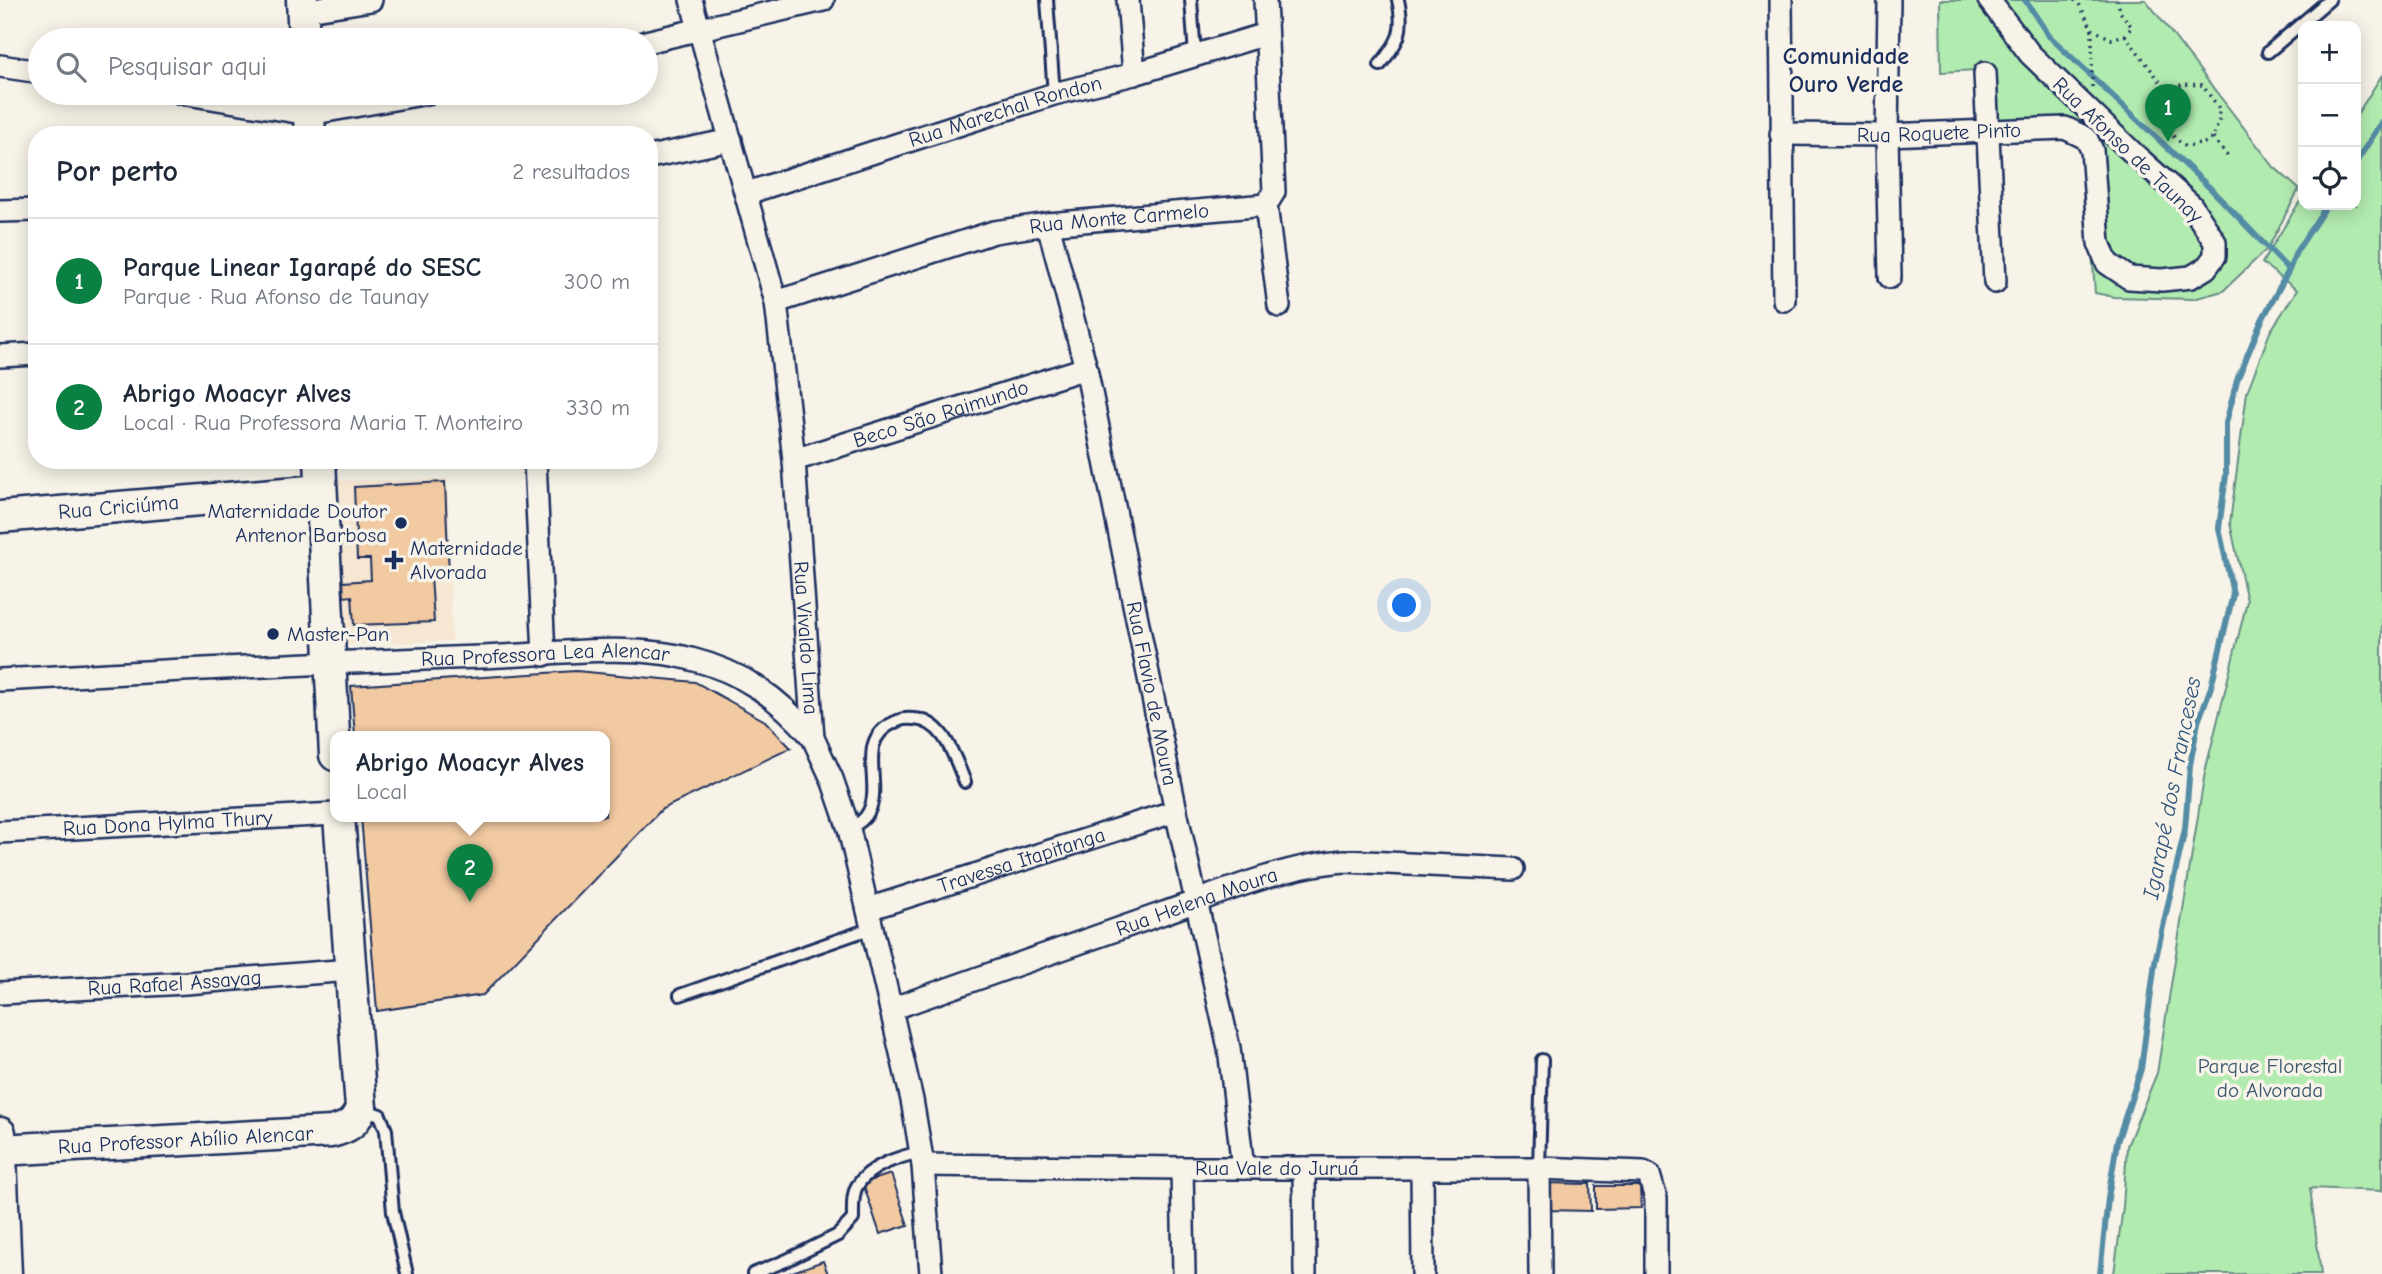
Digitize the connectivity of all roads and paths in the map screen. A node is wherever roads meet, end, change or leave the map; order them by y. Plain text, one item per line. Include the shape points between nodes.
1 (371, 0) edge
2 (691, 0) edge
3 (823, 0) edge
4 (1047, 0) edge
5 (1128, 0) edge
6 (1191, 0) edge
7 (1265, 0) edge
8 (1398, 0) edge
9 (1781, 0) edge
10 (1889, 0) edge
11 (1989, 0) edge
12 (2074, 0) edge
13 (2118, 0) edge
14 (2329, 0) edge
15 (302, 5) edge
16 (303, 28) edge
17 (700, 29) junction
18 (2092, 29) junction
19 (1266, 34) junction
20 (2125, 35) junction
21 (658, 39) edge
22 (2268, 52) dead end
23 (1195, 55) junction
24 (1380, 65) dead end
25 (0, 66) edge
26 (28, 70) edge
27 (1985, 73) dead end
28 (1134, 74) junction
29 (2167, 91) junction
30 (1054, 94) junction
31 (254, 105) edge
32 (360, 105) edge
33 (2085, 107) junction
34 (309, 114) edge
35 (2065, 128) junction
36 (1989, 131) junction
37 (1781, 134) junction
38 (1887, 135) junction
39 (2213, 138) junction
40 (731, 140) junction
41 (658, 155) edge
42 (2229, 158) dead end
43 (747, 193) junction
44 (1266, 205) junction
45 (28, 210) edge
46 (0, 211) edge
47 (1048, 224) junction
48 (1890, 277) dead end
49 (1995, 282) dead end
50 (1784, 300) dead end
51 (776, 302) junction
52 (1279, 306) dead end
53 (28, 354) edge
54 (0, 356) edge
55 (1086, 368) junction
56 (794, 460) junction
57 (320, 469) edge
58 (535, 469) edge
59 (321, 491) junction
60 (0, 517) edge
61 (544, 655) junction
62 (330, 662) junction
63 (0, 680) edge
64 (334, 731) edge
65 (813, 738) junction
66 (965, 782) dead end
67 (1175, 811) junction
68 (330, 815) edge
69 (338, 822) edge
70 (849, 829) junction
71 (0, 832) edge
72 (1513, 869) dead end
73 (1197, 901) junction
74 (870, 918) junction
75 (350, 971) junction
76 (0, 993) edge
77 (680, 995) dead end
78 (891, 1009) junction
79 (1542, 1060) dead end
80 (361, 1108) junction
81 (0, 1144) edge
82 (922, 1159) junction
83 (1182, 1168) junction
84 (1243, 1168) junction
85 (1304, 1168) junction
86 (1422, 1168) junction
87 (1539, 1168) junction
88 (6, 1274) edge
89 (407, 1274) edge
90 (753, 1274) edge
91 (931, 1274) edge
92 (1185, 1274) edge
93 (1305, 1274) edge
94 (1423, 1274) edge
95 (1540, 1274) edge
96 (1656, 1274) edge

1 - 15 street
2 - 17 street, Rua Vivaldo Lima
3 - 17 street
4 - 30 lane
5 - 28 street
6 - 23 lane
7 - 19 street
8 - 24 lane via 1402,20 1398,43
9 - 37 street
10 - 38 street
11 - 33 street, Rua Afonso de Taunay via 2030,54
12 - 18 path
13 - 20 path via 2120,12 2132,27
14 - 22 lane
15 - 16 street
17 - 21 street
17 - 40 street, Rua Vivaldo Lima
18 - 20 path via 2111,39
18 - 33 path
19 - 23 street, Rua Marechal Rondon
19 - 44 street via 1274,192
20 - 29 path
23 - 28 street, Rua Marechal Rondon
25 - 26 street
27 - 36 street
28 - 30 street, Rua Marechal Rondon
29 - 39 path via 2161,109 2163,123 2173,137 2186,147
29 - 39 path via 2183,84 2202,85 2219,108
30 - 43 street, Rua Marechal Rondon
31 - 34 street
32 - 34 street
33 - 35 street
33 - 35 street, Rua Afonso de Taunay via 2196,213 2215,242 2215,256 2206,268 2191,277 2162,280 2129,278 2107,263 2099,243 2092,150 2086,138
35 - 36 street, Rua Roquete Pinto
36 - 38 street, Rua Roquete Pinto
36 - 49 street
37 - 38 street, Rua Roquete Pinto
37 - 50 street
38 - 48 street
39 - 42 path
40 - 41 street
40 - 43 street, Rua Vivaldo Lima
43 - 51 street, Rua Vivaldo Lima
44 - 47 street, Rua Monte Carmelo
44 - 52 street
45 - 46 street
47 - 51 street, Rua Monte Carmelo via 994,232
47 - 55 street, Rua Flavio de Moura
51 - 56 street, Rua Vivaldo Lima
53 - 54 street
55 - 56 street, Beco São Raimundo
55 - 67 street, Rua Flavio de Moura
56 - 65 street, Rua Vivaldo Lima
57 - 59 street
58 - 61 street
59 - 60 street, Rua Criciúma
59 - 62 street
61 - 62 street, Rua Professora Lea Alencar
61 - 65 street, Rua Professora Lea Alencar via 647,652 691,659 730,672 767,693
62 - 63 street, Rua Professora Lea Alencar
62 - 64 street
65 - 70 street, Rua Vivaldo Lima
66 - 70 lane via 936,726 922,719 903,718 885,727 875,739 870,809
67 - 73 street, Rua Flavio de Moura
67 - 74 street, Travessa Itapitanga
68 - 71 street, Rua Dona Hylma Thury
69 - 75 street
70 - 74 street, Rua Vivaldo Lima
72 - 73 street, Rua Helena Moura via 1322,863
73 - 78 street, Rua Helena Moura
73 - 84 street, Rua Flavio de Moura via 1229,1048
74 - 77 lane
74 - 78 street, Rua Vivaldo Lima
75 - 76 street, Rua Rafael Assayag
75 - 80 street
78 - 82 street, Rua Vivaldo Lima
79 - 87 lane
80 - 81 street, Rua Professor Abílio Alencar via 353,1123 331,1132
80 - 89 lane via 380,1115 386,1130 393,1212
81 - 88 street
82 - 83 street, Rua Vale do Juruá
82 - 90 lane via 896,1158 870,1173 857,1186 853,1219 838,1235
82 - 91 street, Rua Vivaldo Lima
83 - 84 street, Rua Vale do Juruá
83 - 92 street
84 - 85 street, Rua Vale do Juruá
85 - 86 street, Rua Vale do Juruá
85 - 93 street
86 - 87 street, Rua Vale do Juruá
86 - 94 street
87 - 95 street
87 - 96 street, Rua Vale do Juruá via 1649,1175 1656,1199

